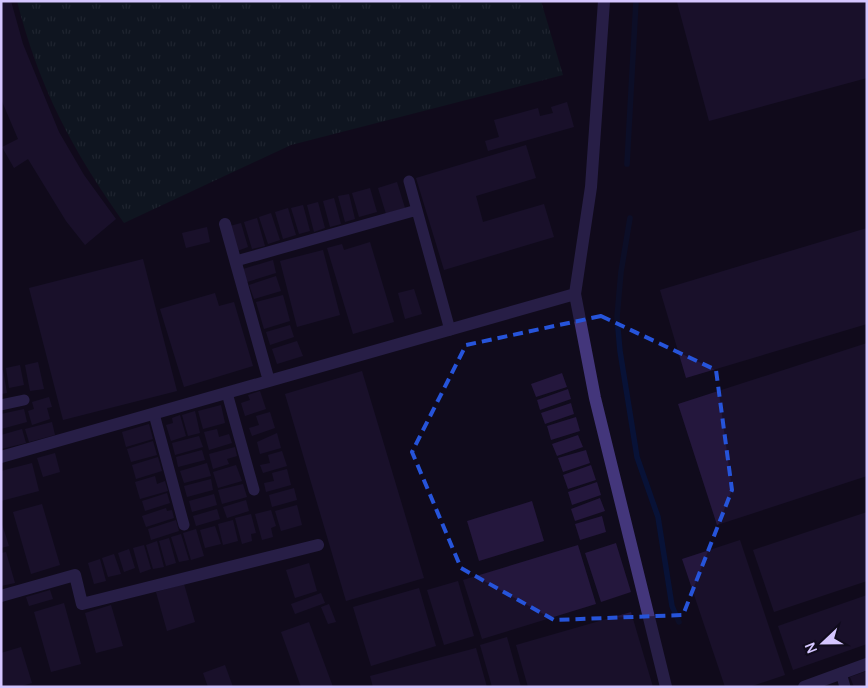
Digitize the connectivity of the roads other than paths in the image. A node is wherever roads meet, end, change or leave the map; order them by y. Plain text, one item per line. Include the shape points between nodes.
1 (604, 1) edge
2 (410, 181) dead end
3 (417, 210) junction
4 (225, 224) dead end
5 (236, 261) junction
6 (575, 294) junction
7 (450, 330) junction
8 (269, 381) junction
9 (227, 394) junction
10 (24, 400) dead end
11 (1, 405) edge
12 (154, 414) junction
13 (1, 457) edge
14 (254, 490) dead end
15 (184, 526) dead end
16 (318, 545) dead end
17 (1, 596) edge
18 (867, 664) edge
19 (841, 673) junction
20 (666, 687) edge
21 (804, 687) edge
22 (845, 687) edge

1 - 6 street via 591,187
2 - 3 lane
3 - 5 lane
3 - 7 lane
4 - 5 street
5 - 8 street
6 - 7 street
6 - 20 street via 595,398
7 - 8 street
8 - 9 street
9 - 12 street
9 - 14 lane
10 - 11 lane
12 - 13 street
12 - 15 lane
16 - 17 street via 82,604 75,575
18 - 19 street
19 - 21 street
19 - 22 lane

